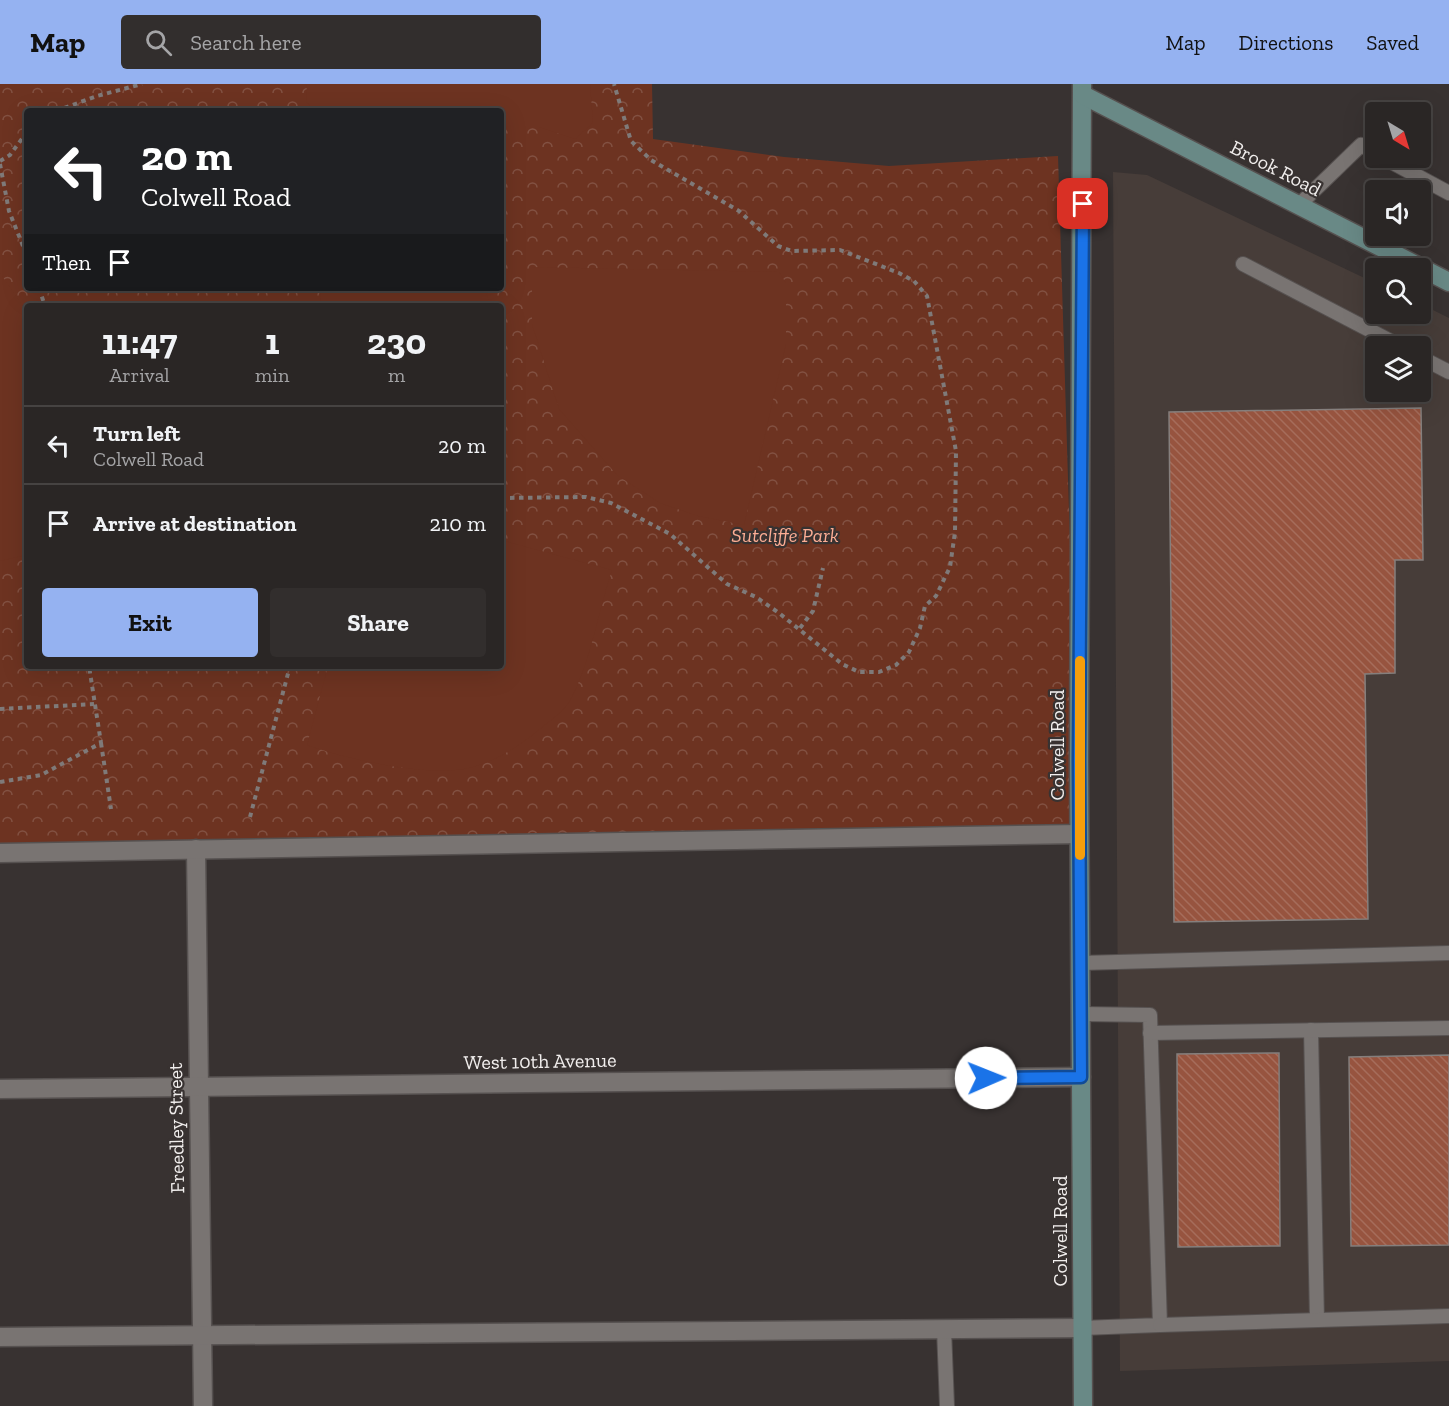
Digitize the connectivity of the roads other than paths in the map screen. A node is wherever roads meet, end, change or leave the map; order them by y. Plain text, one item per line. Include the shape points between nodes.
1 (1083, 89) edge
2 (1365, 147) edge
3 (1403, 168) edge
4 (1449, 193) edge
5 (1299, 205) junction
6 (1243, 264) dead end
7 (1449, 282) edge
8 (1381, 336) edge
9 (1431, 363) edge
10 (1449, 372) edge
11 (1079, 834) junction
12 (196, 849) junction
13 (0, 853) edge
14 (1449, 953) edge
15 (1081, 963) junction
16 (1081, 1014) junction
17 (1449, 1028) edge
18 (1311, 1030) junction
19 (1150, 1033) junction
20 (1081, 1077) junction
21 (198, 1087) junction
22 (0, 1089) edge
23 (1449, 1316) edge
24 (1317, 1320) junction
25 (1160, 1325) junction
26 (1082, 1328) junction
27 (944, 1329) junction
28 (203, 1334) junction
29 (0, 1337) edge
30 (203, 1406) edge
31 (947, 1406) edge
32 (1083, 1406) edge

1 - 5 street, Brook Road
1 - 11 street, Colwell Road
2 - 5 lane via 1361,145
3 - 4 lane
5 - 7 street, Brook Road
6 - 8 lane
9 - 10 lane
11 - 12 street
11 - 15 street, Colwell Road
12 - 13 street
12 - 21 street, Freedley Street
14 - 15 lane
15 - 16 street, Colwell Road
16 - 19 lane via 1150,1015
16 - 20 street, Colwell Road
17 - 18 lane
18 - 19 lane
18 - 24 lane
19 - 25 lane
20 - 21 street, West 10th Avenue
20 - 26 street, Colwell Road
21 - 22 street, West 10th Avenue
21 - 28 street, Freedley Street
23 - 24 lane
24 - 25 lane
25 - 26 lane
26 - 27 street
26 - 32 street, Colwell Road
27 - 28 street
27 - 31 lane
28 - 29 street
28 - 30 street, Freedley Street

